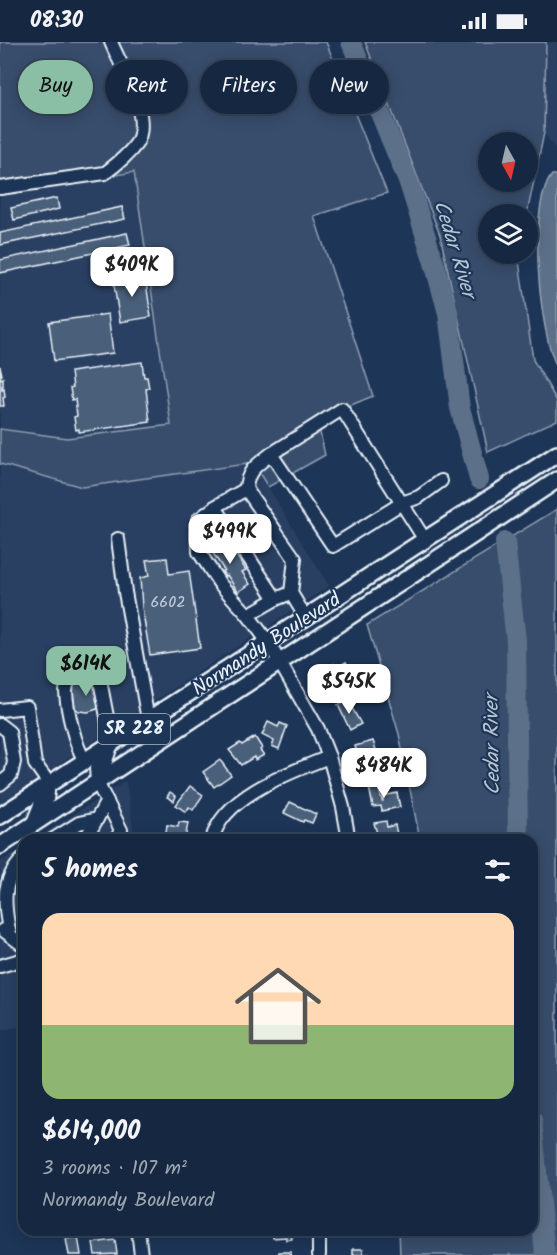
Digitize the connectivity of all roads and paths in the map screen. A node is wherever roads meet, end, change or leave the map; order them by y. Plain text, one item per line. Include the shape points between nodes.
1 (111, 42) edge
2 (0, 188) edge
3 (271, 454) junction
4 (557, 454) edge
5 (557, 480) edge
6 (441, 481) dead end
7 (246, 489) junction
8 (402, 503) junction
9 (215, 507) junction
10 (118, 539) dead end
11 (425, 540) junction
12 (291, 593) junction
13 (276, 599) junction
14 (361, 608) junction
15 (248, 615) junction
16 (306, 618) junction
17 (268, 642) junction
18 (279, 661) junction
19 (0, 710) edge
20 (148, 720) junction
21 (0, 725) edge
22 (112, 743) junction
23 (329, 757) junction
24 (85, 761) junction
25 (14, 762) junction
26 (35, 764) junction
27 (97, 782) junction
28 (50, 783) junction
29 (0, 784) edge
30 (107, 801) junction
31 (0, 816) edge
32 (97, 819) junction
33 (32, 825) junction
34 (18, 834) edge
35 (18, 834) edge
36 (62, 834) edge
37 (88, 834) edge
38 (119, 834) edge
39 (214, 834) edge
40 (349, 834) edge
41 (0, 846) edge
42 (18, 864) edge
43 (5, 932) edge
44 (18, 942) edge
45 (18, 961) edge
46 (0, 966) edge
47 (139, 1236) edge
48 (319, 1236) edge
49 (141, 1255) edge
50 (319, 1255) edge

1 - 2 street via 136,96 141,128 136,143 105,172
3 - 7 street via 247,477
3 - 8 street via 333,546
3 - 8 street via 342,409
4 - 11 main road, Normandy Boulevard / SR 228
5 - 14 main road, Normandy Boulevard / SR 228
6 - 8 street via 419,497
7 - 9 street
7 - 12 street via 295,559
8 - 11 street
9 - 13 street
9 - 15 street via 198,520 199,552 220,584
10 - 20 street
11 - 14 main road via 419,558 364,597
11 - 16 main road, Normandy Boulevard / SR 228
12 - 13 street
12 - 16 street
13 - 15 street
14 - 18 main road, Normandy Boulevard / SR 228
15 - 17 street
16 - 17 main road, Normandy Boulevard / SR 228
17 - 18 street
17 - 20 main road, Normandy Boulevard / SR 228
18 - 23 street via 318,729
18 - 27 main road, Normandy Boulevard / SR 228
19 - 26 street via 27,707
20 - 22 main road, Normandy Boulevard / SR 228
21 - 25 street via 9,732
22 - 24 main road, Normandy Boulevard / SR 228
22 - 24 street via 99,675 92,667 74,669 66,690 75,740
22 - 27 street via 106,761 96,768
23 - 39 street via 280,776 229,808
23 - 40 street
24 - 28 main road, Normandy Boulevard / SR 228
25 - 26 street
25 - 29 street via 11,776
26 - 28 street
27 - 30 street
27 - 33 main road, Normandy Boulevard / SR 228
28 - 31 main road, Normandy Boulevard / SR 228
28 - 33 street via 47,800 40,805
30 - 32 street
30 - 38 street via 121,830
32 - 36 street via 79,823
32 - 37 street
33 - 35 main road, Normandy Boulevard / SR 228
34 - 41 main road, Normandy Boulevard / SR 228
42 - 43 street via 4,894
43 - 44 street
45 - 46 street
47 - 49 street
48 - 50 street

